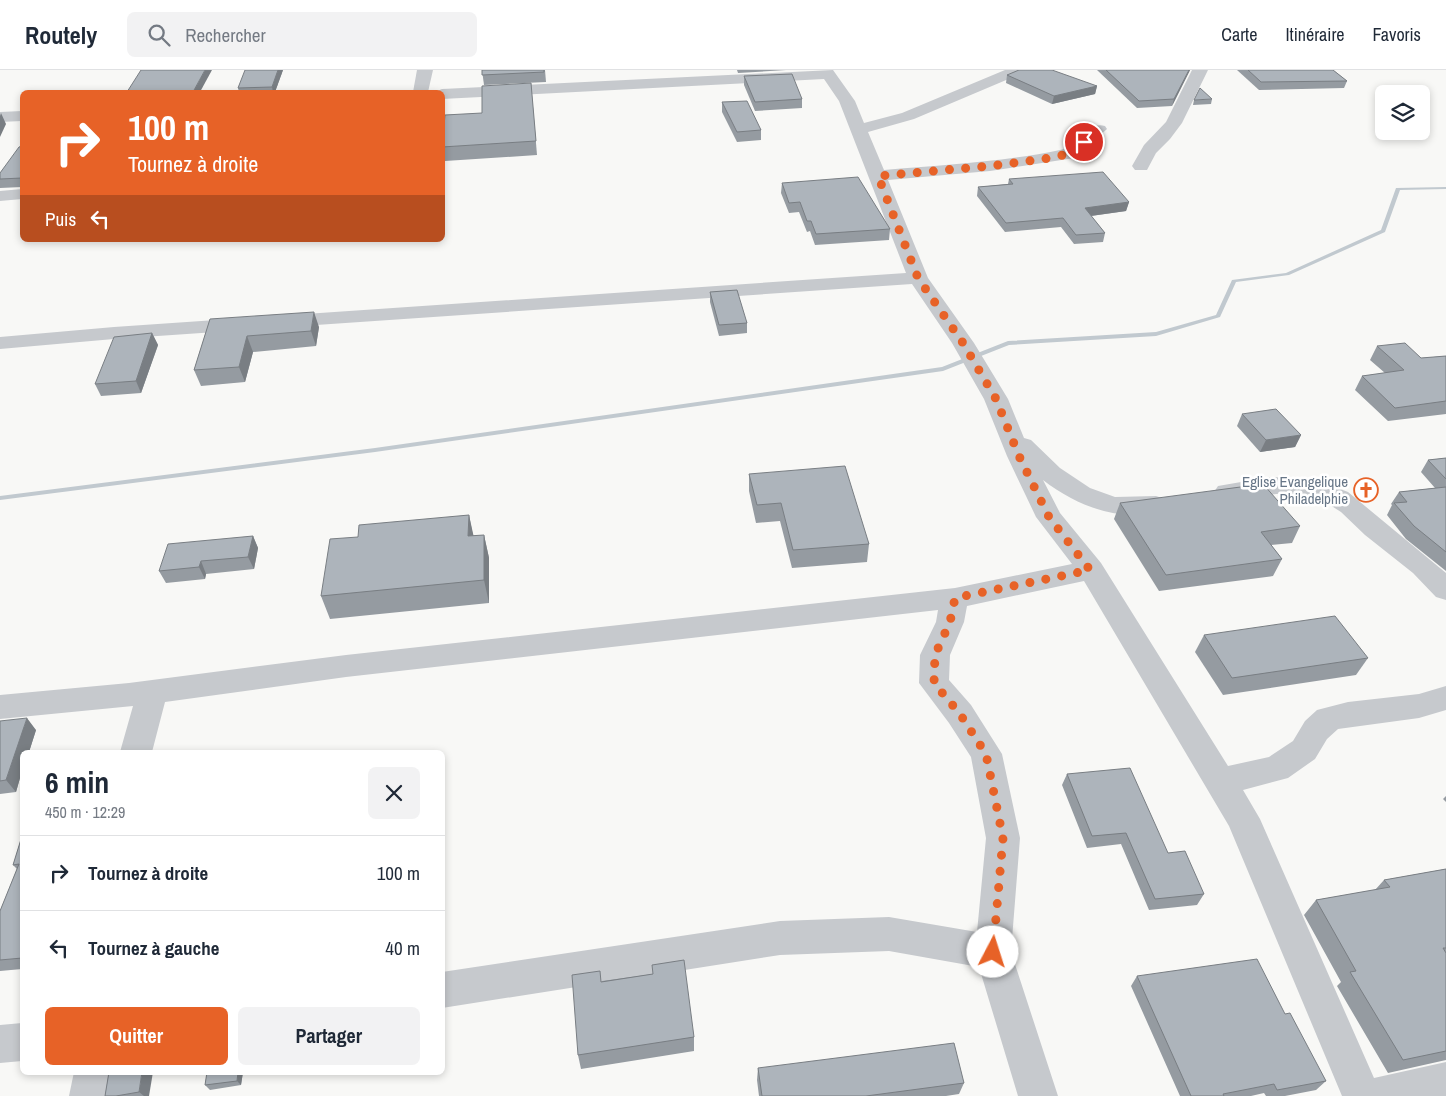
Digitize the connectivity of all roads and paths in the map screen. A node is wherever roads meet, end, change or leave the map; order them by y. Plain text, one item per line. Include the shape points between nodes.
1 (425, 70) edge
2 (1018, 70) edge
3 (1200, 70) edge
4 (826, 72) edge
5 (421, 90) edge
6 (445, 94) edge
7 (20, 116) edge
8 (0, 117) edge
9 (859, 129) junction
10 (1099, 129) dead end
11 (1141, 166) dead end
12 (878, 176) junction
13 (20, 194) edge
14 (0, 196) edge
15 (918, 278) junction
16 (0, 343) edge
17 (1007, 426) junction
18 (1205, 496) edge
19 (1179, 502) edge
20 (1090, 570) junction
21 (1446, 590) edge
22 (955, 598) junction
23 (152, 692) junction
24 (1446, 698) edge
25 (0, 707) edge
26 (137, 750) edge
27 (1219, 781) junction
28 (993, 952) junction
29 (445, 990) edge
30 (20, 1042) edge
31 (0, 1044) edge
32 (93, 1075) edge
33 (1446, 1082) edge
34 (89, 1096) edge
35 (1038, 1096) edge
36 (1362, 1096) edge
37 (1378, 1096) edge

1 - 5 street
2 - 9 street via 908,116
3 - 11 street via 1187,102 1168,131 1146,151
4 - 6 street
4 - 9 street via 847,101
7 - 8 street
9 - 12 street
10 - 12 street via 1068,154 990,166
12 - 15 street
13 - 14 street
15 - 16 street
15 - 17 street via 963,343 996,399
17 - 19 street via 1052,476 1085,497 1114,506 1144,507
17 - 20 street via 1049,517
18 - 21 street via 1285,485 1314,486 1338,497 1430,571
20 - 22 street
20 - 27 street
22 - 23 street via 346,666
22 - 28 street via 950,622 935,655 934,683 960,714 986,754 1003,838
23 - 25 street
23 - 26 street
24 - 27 street via 1419,706 1328,719 1316,730 1304,750 1277,770
27 - 36 street via 1243,819
28 - 29 street via 888,934 780,938
28 - 35 street
30 - 31 street
32 - 34 street
33 - 37 street

